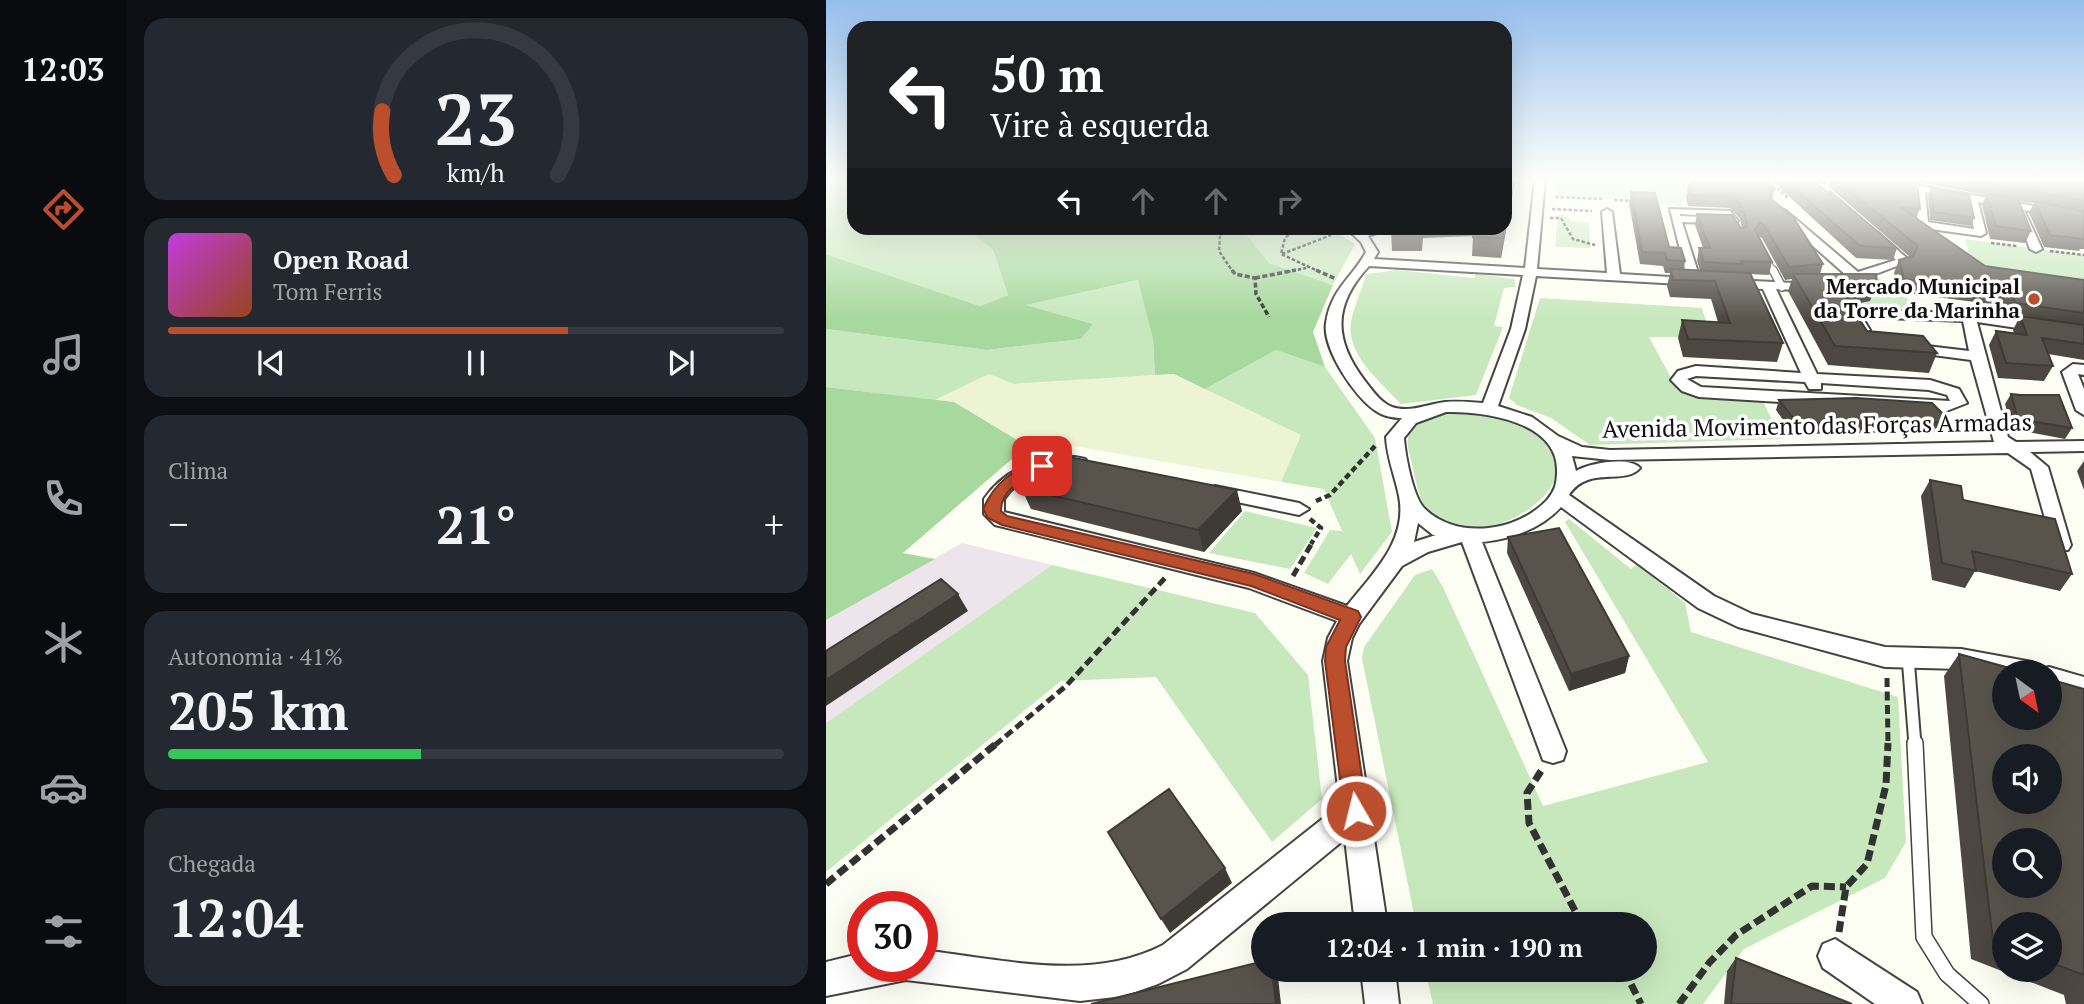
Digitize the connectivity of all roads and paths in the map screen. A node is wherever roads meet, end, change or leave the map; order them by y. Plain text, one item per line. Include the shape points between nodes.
1 (1535, 227) edge
2 (1565, 227) edge
3 (1609, 227) edge
4 (1680, 227) edge
5 (1798, 227) edge
6 (1936, 227) edge
7 (1979, 227) edge
8 (2027, 227) edge
9 (1868, 228) edge
10 (1219, 235) edge
11 (1289, 235) edge
12 (1340, 235) edge
13 (1360, 235) edge
14 (1611, 246) junction
15 (2036, 249) dead end
16 (1763, 252) edge
17 (1281, 254) junction
18 (1368, 262) junction
19 (1308, 267) junction
20 (1530, 273) junction
21 (1614, 277) junction
22 (1856, 277) junction
23 (1255, 278) junction
24 (1349, 281) junction
25 (1706, 283) junction
26 (1775, 286) junction
27 (1269, 317) dead end
28 (1969, 317) junction
29 (2084, 334) edge
30 (1871, 343) edge
31 (1897, 346) edge
32 (1977, 356) junction
33 (2084, 370) edge
34 (1811, 378) junction
35 (1821, 400) junction
36 (1374, 402) junction
37 (1489, 409) junction
38 (2084, 410) edge
39 (1424, 412) junction
40 (1392, 438) junction
41 (1553, 440) junction
42 (2084, 446) edge
43 (2012, 447) junction
44 (2084, 459) edge
45 (1708, 460) junction
46 (2030, 460) junction
47 (1104, 468) edge
48 (1195, 487) edge
49 (1563, 490) junction
50 (1409, 500) junction
51 (1300, 509) joint
52 (1321, 528) dead end
53 (1466, 536) junction
54 (1397, 561) junction
55 (2066, 562) edge
56 (1180, 563) junction
57 (1284, 592) junction
58 (1352, 617) junction
59 (1896, 657) junction
60 (1992, 665) edge
61 (2062, 681) edge
62 (2084, 687) edge
63 (1553, 751) joint
64 (1356, 811) junction
65 (826, 884) edge
66 (1846, 887) junction
67 (1369, 912) edge
68 (1576, 912) edge
69 (1835, 956) joint
70 (938, 969) edge
71 (847, 974) edge
72 (826, 979) edge
73 (1379, 982) edge
74 (1630, 982) edge
75 (1382, 1004) edge
76 (1641, 1004) edge
77 (1679, 1004) edge
78 (1905, 1004) edge
79 (1981, 1004) edge

1 - 20 street
2 - 14 path via 1573,239
3 - 14 street
4 - 25 street
5 - 22 street
6 - 7 street via 1981,233
8 - 15 street
9 - 22 street via 1902,256 1903,263
10 - 23 path via 1219,251 1235,274
11 - 17 path
12 - 17 path
13 - 18 street via 1372,252
14 - 21 street
16 - 26 lane
17 - 19 path
18 - 20 street
18 - 24 street
19 - 23 path
19 - 24 path
20 - 21 street
20 - 37 street via 1518,329
21 - 25 street
22 - 26 street via 1817,286
23 - 27 path via 1256,294
24 - 36 street via 1331,326 1343,361
25 - 26 street
26 - 34 street
28 - 29 street
28 - 30 street via 1852,313
28 - 32 street
31 - 32 street
32 - 43 street via 2000,439
33 - 38 street via 2070,372
34 - 35 street
34 - 35 street via 1696,371 1679,380 1699,392
34 - 35 street via 1930,385 1952,392 1959,403 1944,407
36 - 39 street via 1392,412
36 - 40 street
37 - 39 street via 1454,407
37 - 41 street via 1527,421
39 - 40 street
40 - 50 street
40 - 51 path via 1330,495
41 - 45 street, Avenida Movimento das Forças Armadas via 1588,454
41 - 49 street via 1566,462
42 - 43 street, Avenida Movimento das Forças Armadas
43 - 45 street, Avenida Movimento das Forças Armadas
43 - 46 street
44 - 46 street, Avenida Movimento das Forças Armadas
45 - 46 street, Avenida Movimento das Forças Armadas
45 - 49 street, Avenida Movimento das Forças Armadas via 1599,469 1579,475
46 - 55 street via 2039,467
47 - 56 street via 1063,462 1042,466 1009,481 991,509 1002,520
48 - 51 street
49 - 53 street via 1547,512 1525,525 1503,533
49 - 59 street via 1723,611 1746,621
50 - 53 street via 1427,522
50 - 54 street via 1409,532
52 - 57 path
53 - 54 street via 1421,547
53 - 63 street
54 - 58 street
56 - 57 street via 1254,580
56 - 65 path via 1066,686
57 - 58 street
58 - 64 street via 1336,647 1335,661
59 - 60 street
59 - 66 path via 1886,785 1867,864
59 - 79 lane via 1917,763 1924,937 1947,974
61 - 62 street
63 - 68 path via 1527,793 1529,823
64 - 67 street
64 - 70 street via 1175,957 1146,972 1080,984
66 - 69 path
66 - 77 path via 1812,886 1736,935 1709,962
69 - 78 street
71 - 72 street
73 - 75 street
74 - 76 path

